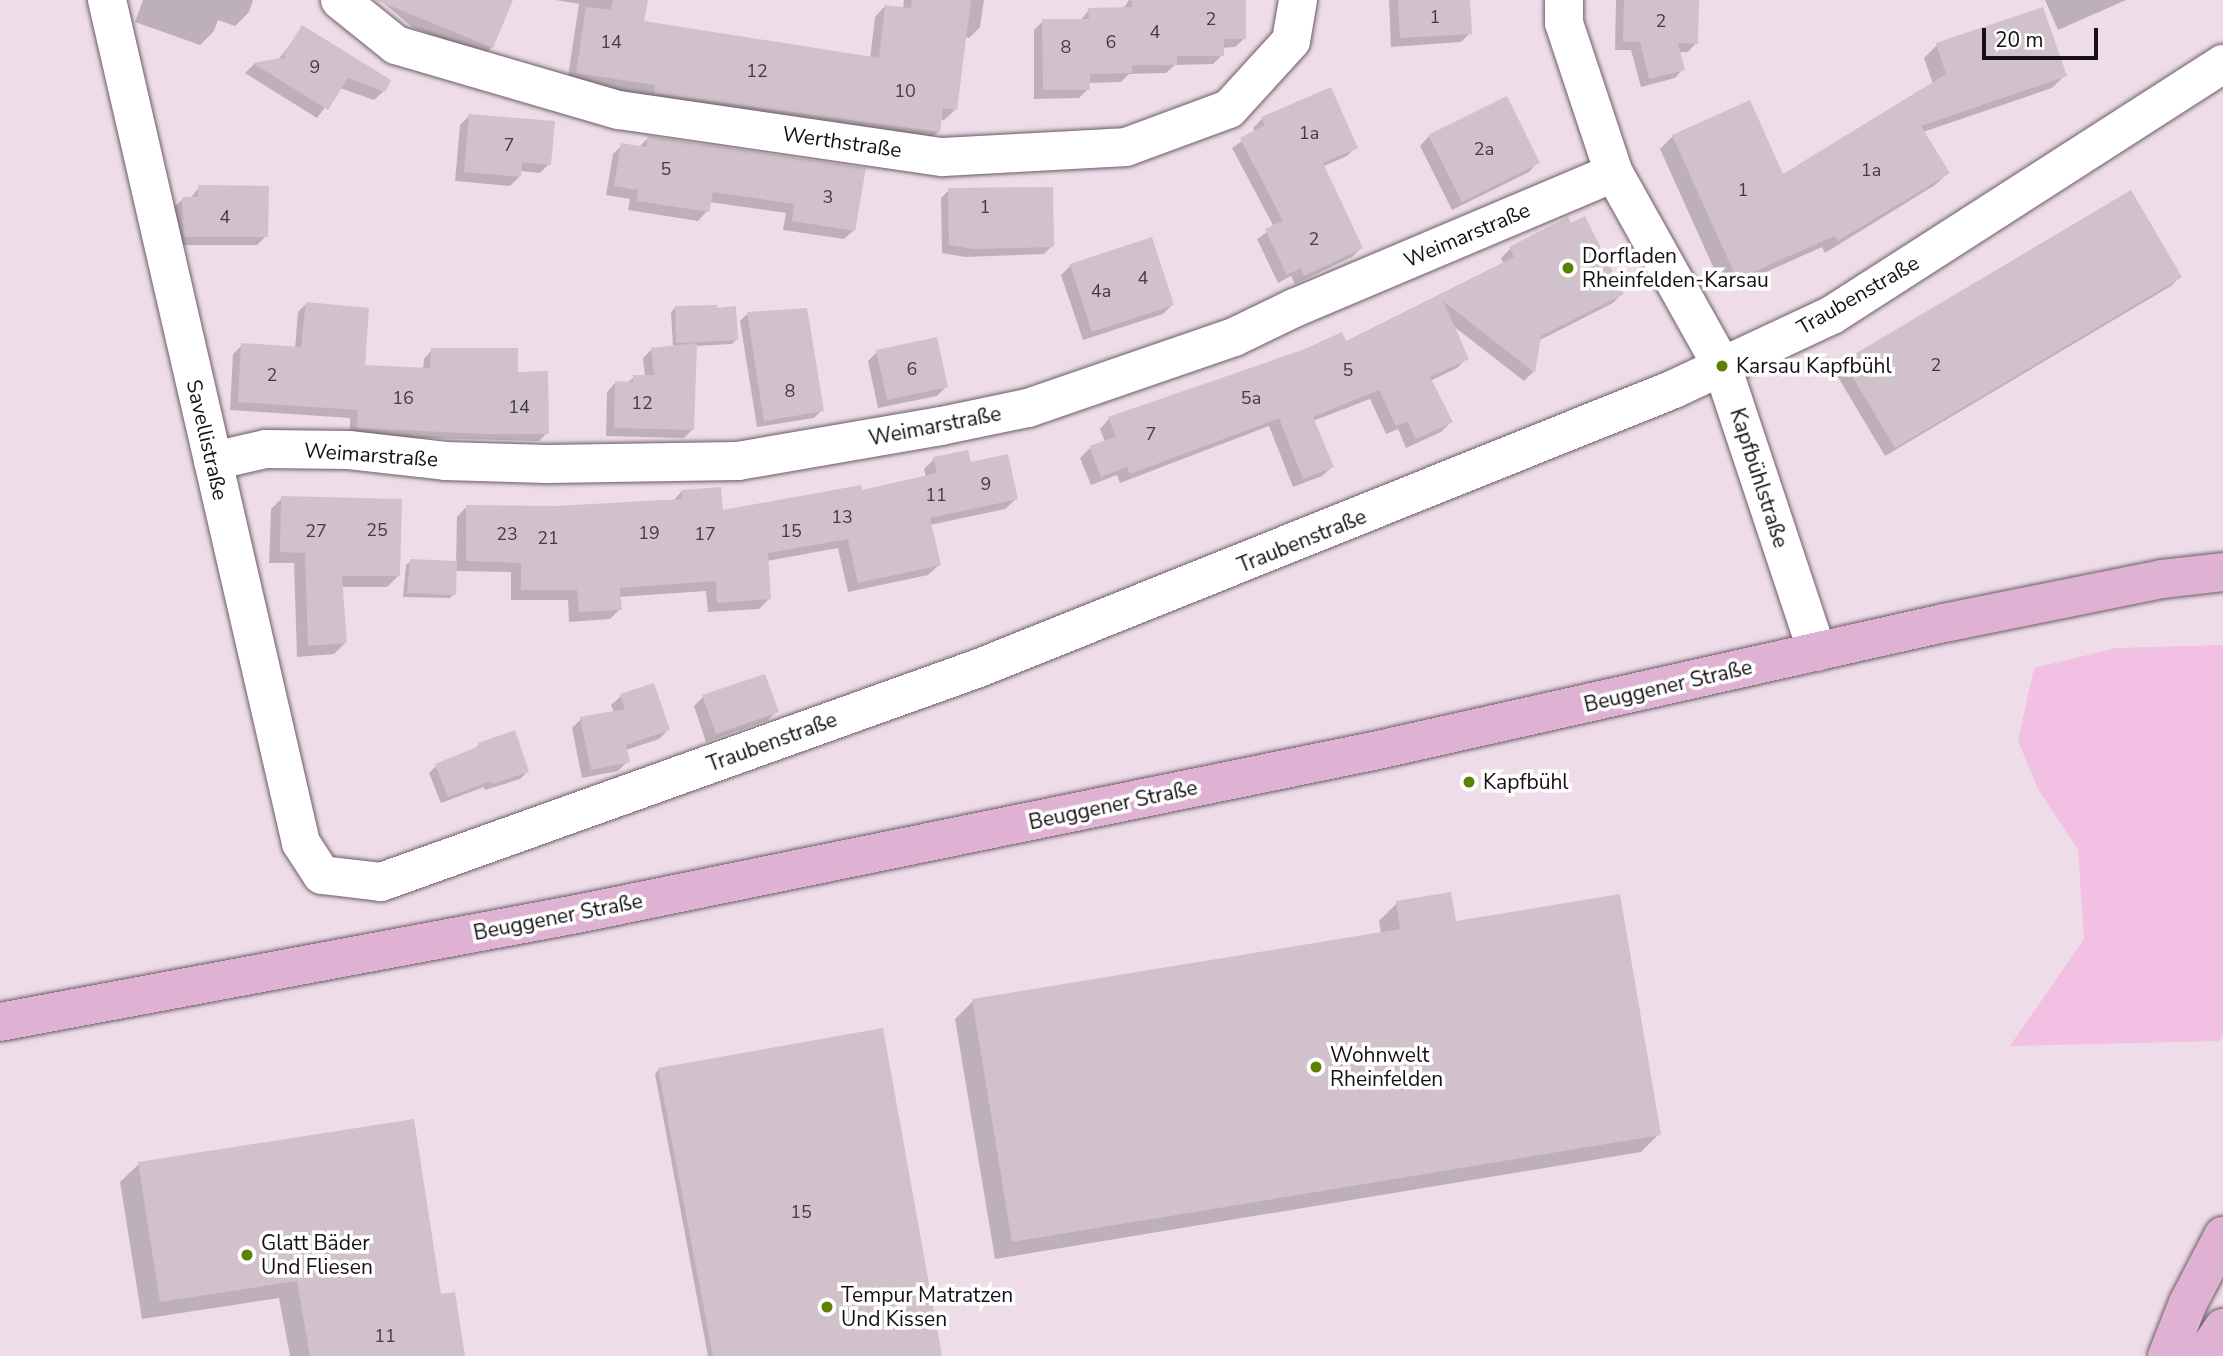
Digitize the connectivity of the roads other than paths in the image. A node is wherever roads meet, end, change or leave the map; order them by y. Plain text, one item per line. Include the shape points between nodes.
1 (107, 0) edge
2 (340, 0) edge
3 (1298, 0) edge
4 (1564, 0) edge
5 (2223, 64) edge
6 (1614, 173) junction
7 (1722, 366) junction
8 (213, 461) junction
9 (2223, 572) edge
10 (1817, 652) junction
11 (322, 875) joint
12 (0, 1022) edge
13 (2223, 1236) edge
14 (2223, 1328) edge
15 (2166, 1356) edge
16 (2204, 1356) edge

1 - 8 street, Savellistraße
2 - 3 street, Werthstraße via 396,45 619,110 943,157 1126,146 1229,109 1291,41
4 - 6 street, Kapfbühlstraße via 1564,23
5 - 7 street, Traubenstraße via 1832,315
6 - 7 street, Kapfbühlstraße
6 - 8 street, Weimarstraße via 1234,337 1028,408 941,426 738,461 547,464 266,449
7 - 10 street, Kapfbühlstraße
7 - 11 street, Traubenstraße via 1321,534 966,673 381,882
8 - 11 street, Savellistraße via 300,843
9 - 10 main road, Beuggener Straße via 2108,589
10 - 12 main road, Beuggener Straße via 1378,750 980,832
13 - 15 main road
14 - 16 main road

